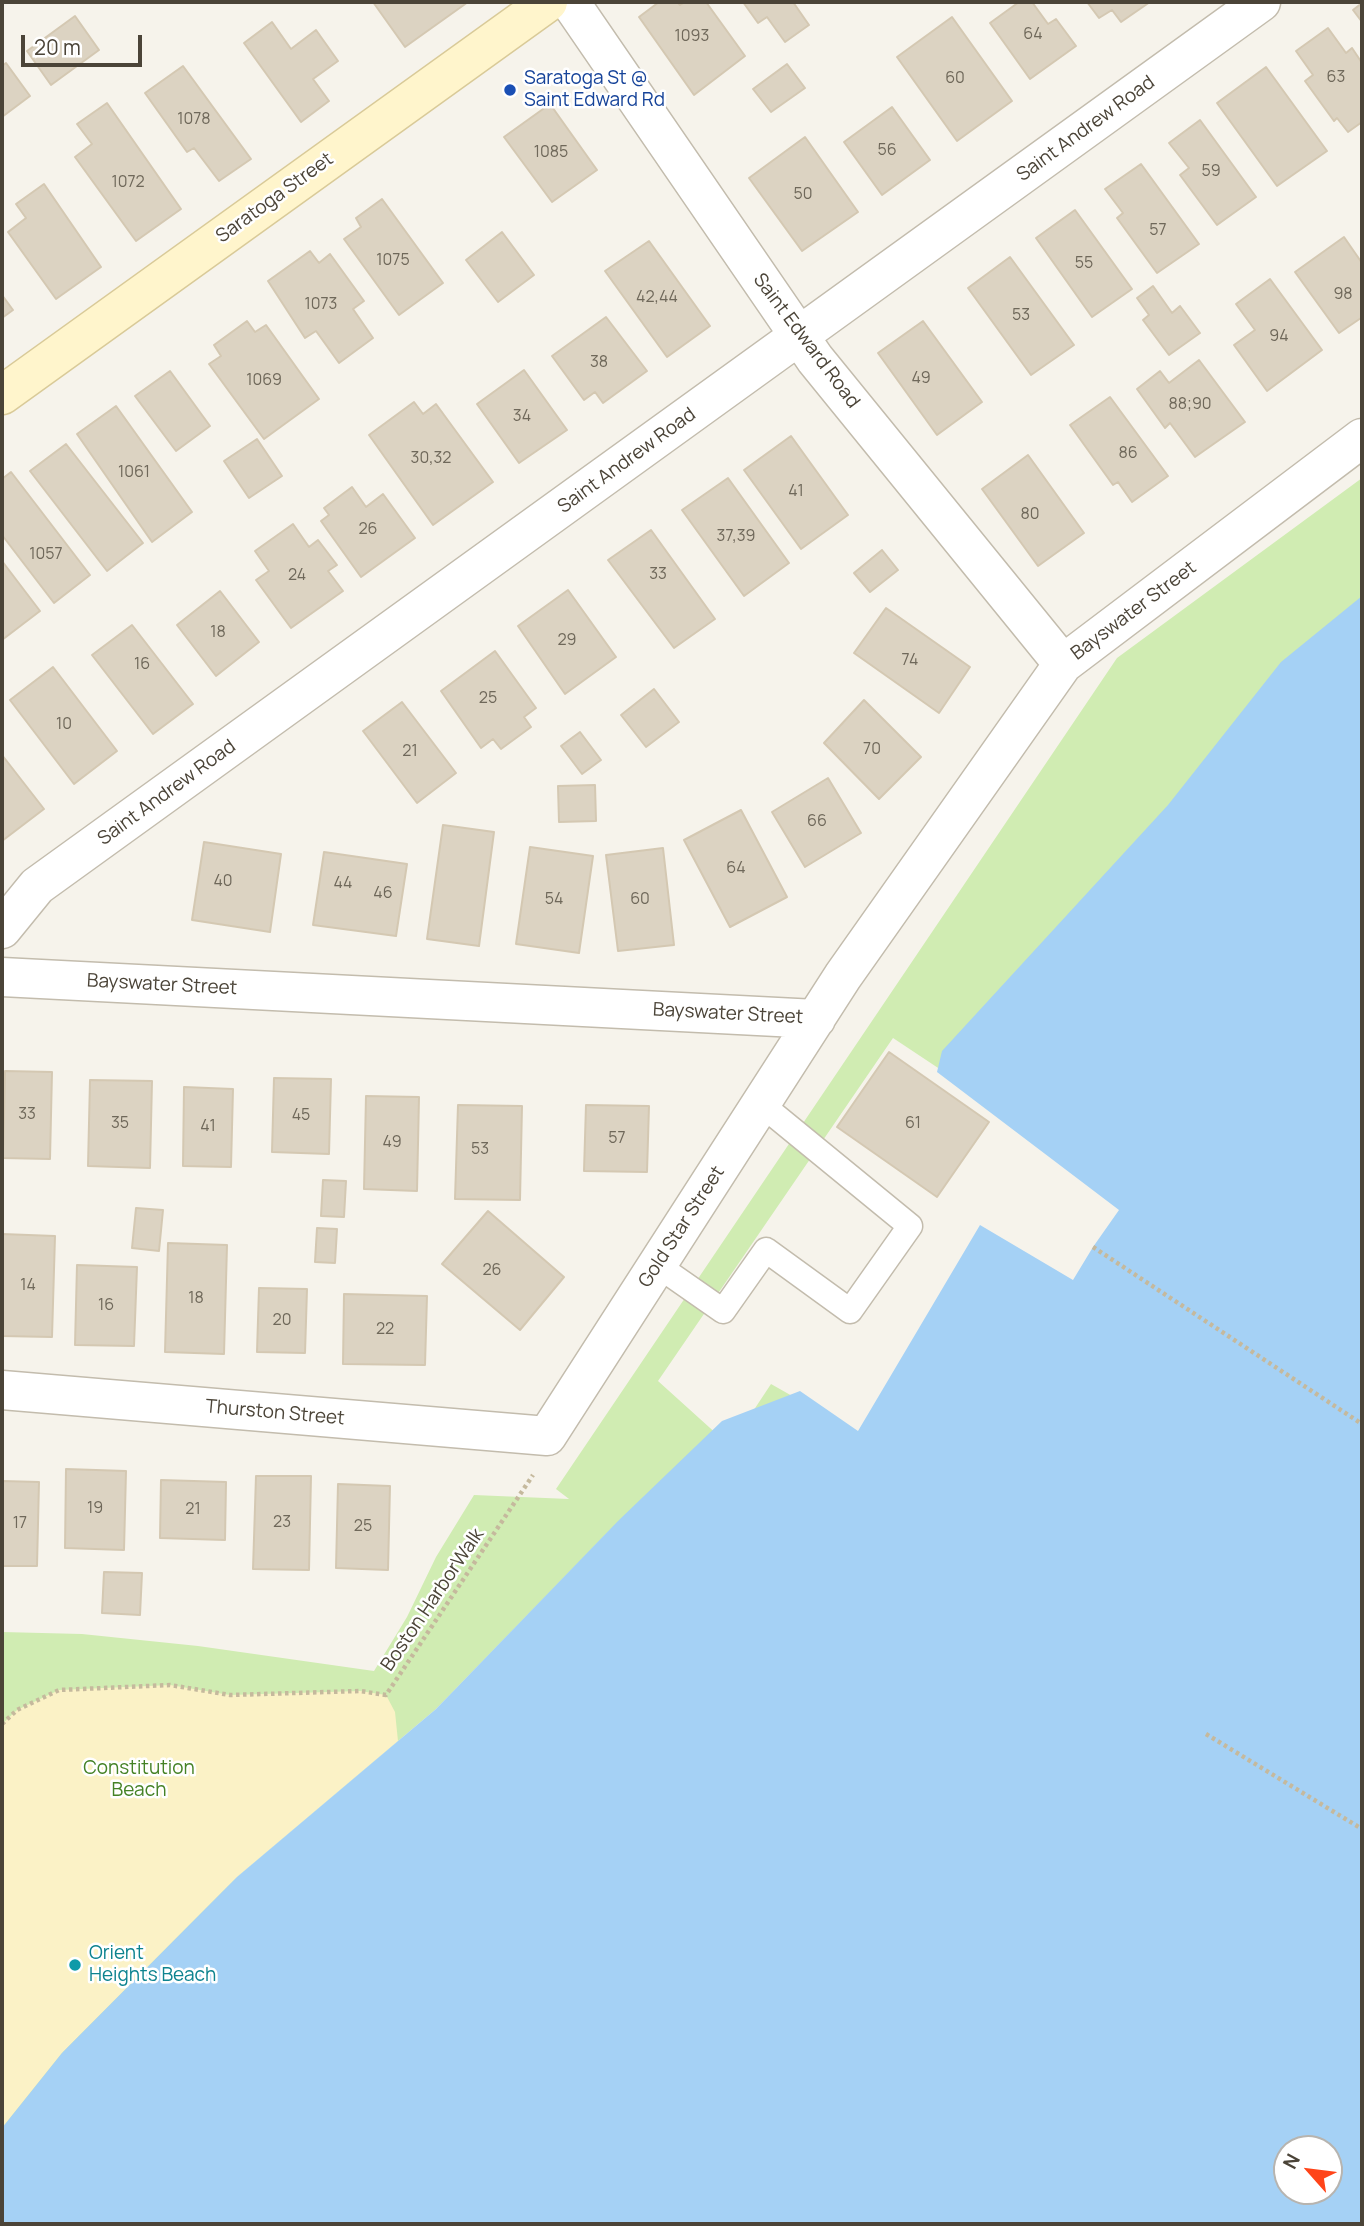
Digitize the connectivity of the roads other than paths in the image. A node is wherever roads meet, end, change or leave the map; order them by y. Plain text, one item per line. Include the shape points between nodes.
1 (548, 2) edge
2 (570, 2) edge
3 (1261, 2) edge
4 (800, 336) junction
5 (2, 395) edge
6 (1362, 438) edge
7 (1063, 664) junction
8 (2, 929) edge
9 (2, 977) edge
10 (816, 1018) junction
11 (761, 1104) junction
12 (657, 1265) junction
13 (2, 1390) edge
14 (542, 1453) joint

1 - 5 main road, Saratoga Street
2 - 4 street, Saint Edward Road
3 - 4 street, Saint Andrew Road
4 - 7 street, Saint Edward Road
4 - 8 street, Saint Andrew Road via 37,886
6 - 7 street, Bayswater Street
7 - 10 street, Bayswater Street
9 - 10 street, Bayswater Street
10 - 11 street, Gold Star Street
11 - 12 street, Gold Star Street
11 - 12 lane via 910,1226 850,1311 766,1250 723,1311
12 - 14 street, Gold Star Street
13 - 14 street, Thurston Street

